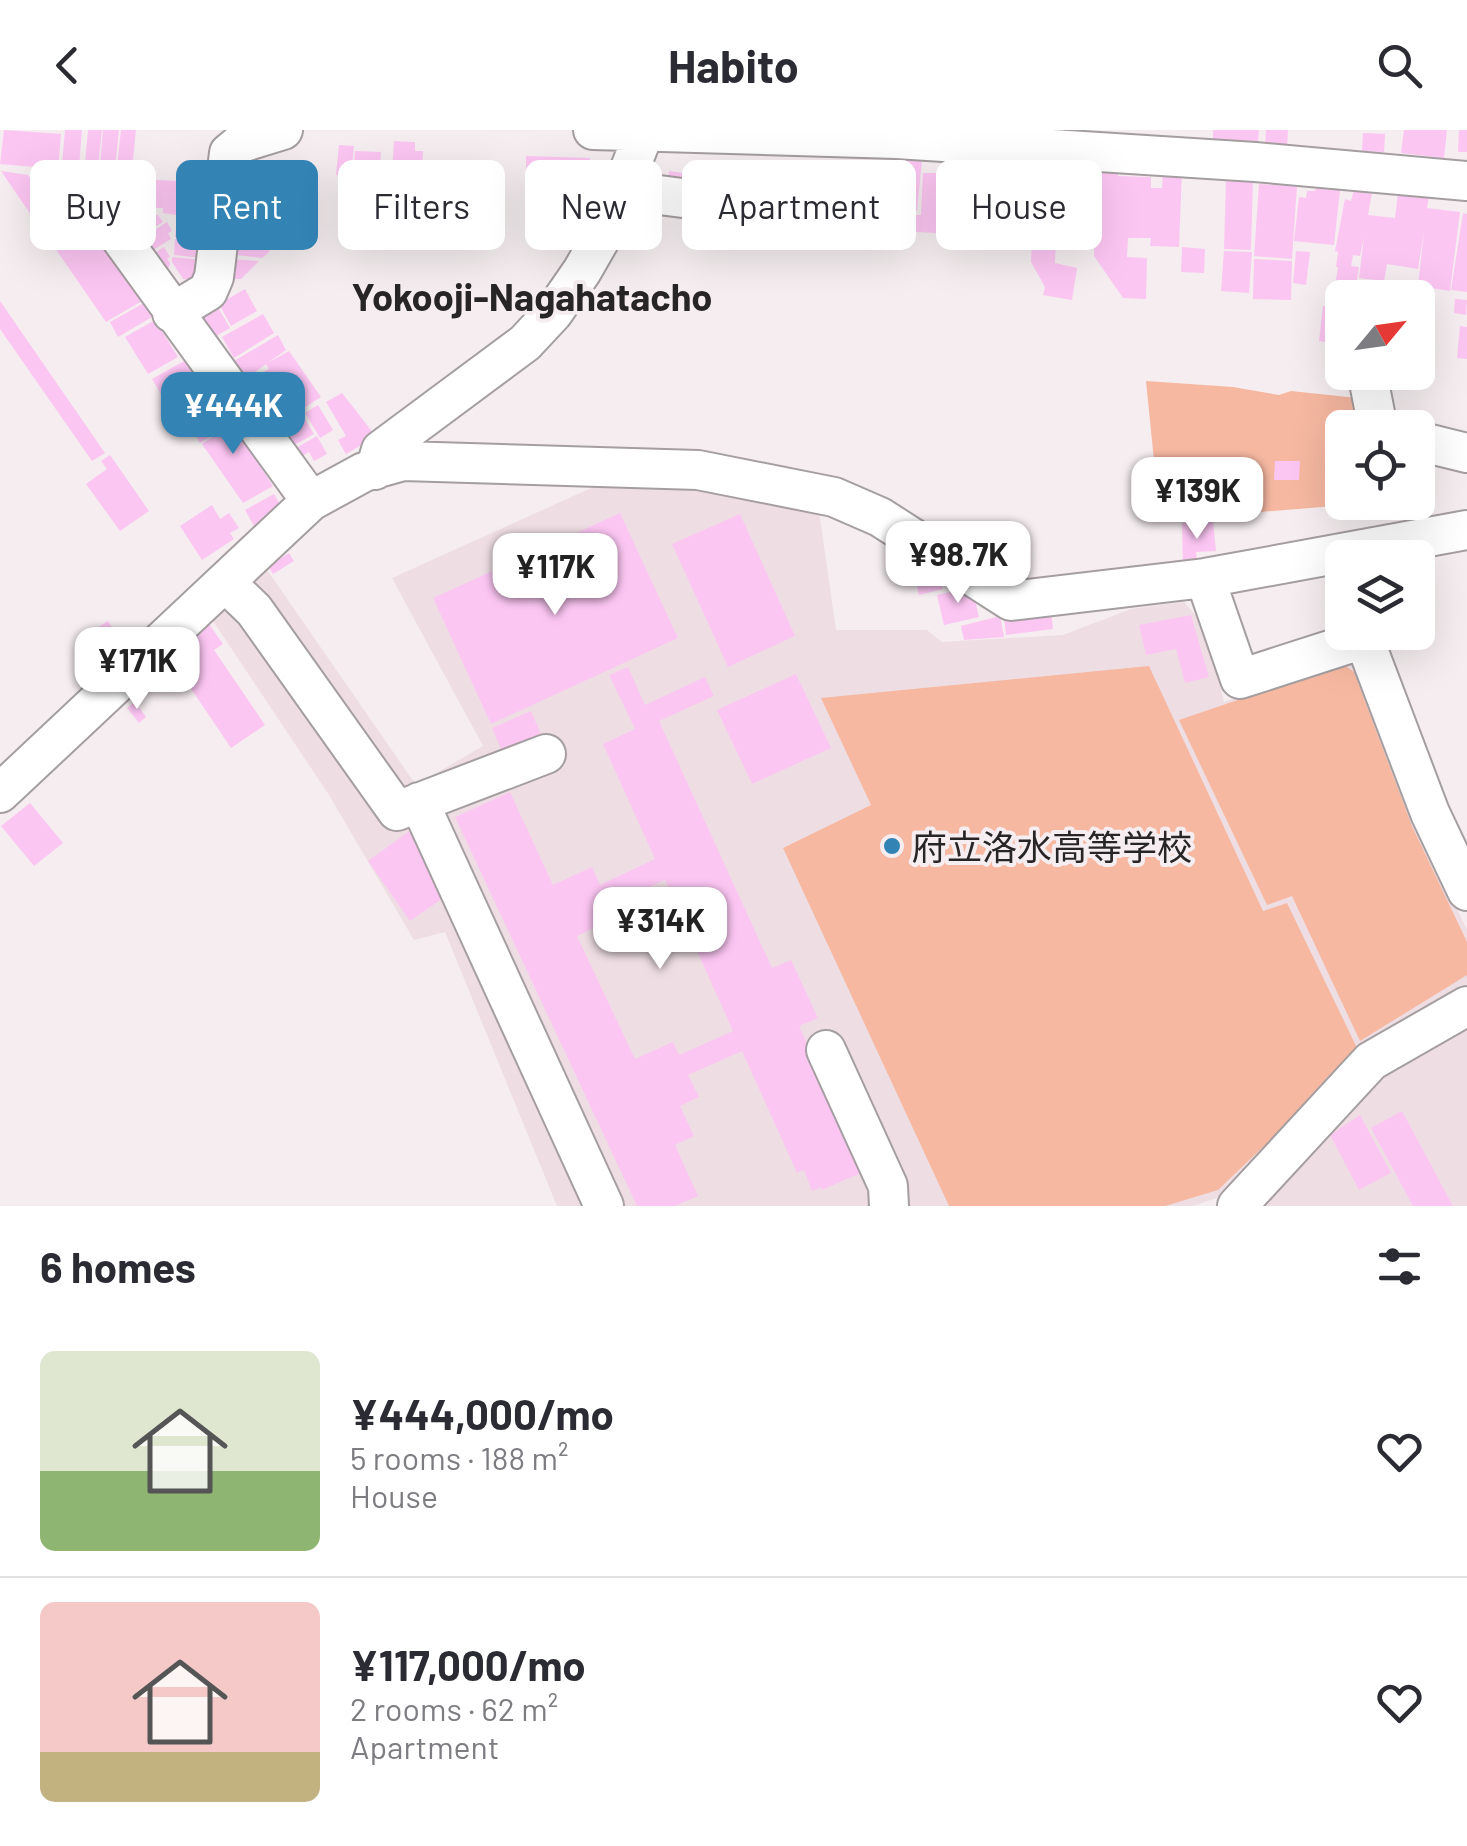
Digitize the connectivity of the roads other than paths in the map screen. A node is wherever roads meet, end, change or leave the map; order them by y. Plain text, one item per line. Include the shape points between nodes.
1 (283, 130) edge
2 (593, 130) edge
3 (644, 133) junction
4 (946, 136) edge
5 (633, 160) edge
6 (1467, 181) edge
7 (127, 250) edge
8 (594, 250) edge
9 (172, 314) junction
10 (1435, 445) edge
11 (1467, 452) edge
12 (375, 470) junction
13 (311, 501) junction
14 (1467, 530) edge
15 (1205, 578) junction
16 (227, 584) junction
17 (546, 754) dead end
18 (0, 793) edge
19 (419, 802) junction
20 (1467, 891) edge
21 (1467, 1006) edge
22 (826, 1050) dead end
23 (604, 1206) edge
24 (889, 1206) edge
25 (1237, 1206) edge

1 - 9 street via 229,153 214,277 208,292
2 - 3 street
3 - 4 street
3 - 5 street
4 - 6 street
7 - 9 street
8 - 12 street via 525,343 381,450
9 - 13 street
10 - 11 street
12 - 13 street
12 - 15 street via 403,461 698,470 834,498 880,517 1010,601
13 - 16 street
14 - 15 street
15 - 20 street via 1240,679 1364,638
16 - 18 street
16 - 19 street via 254,610 397,811
17 - 19 street
19 - 23 street
21 - 25 street via 1371,1061
22 - 24 street via 888,1186

